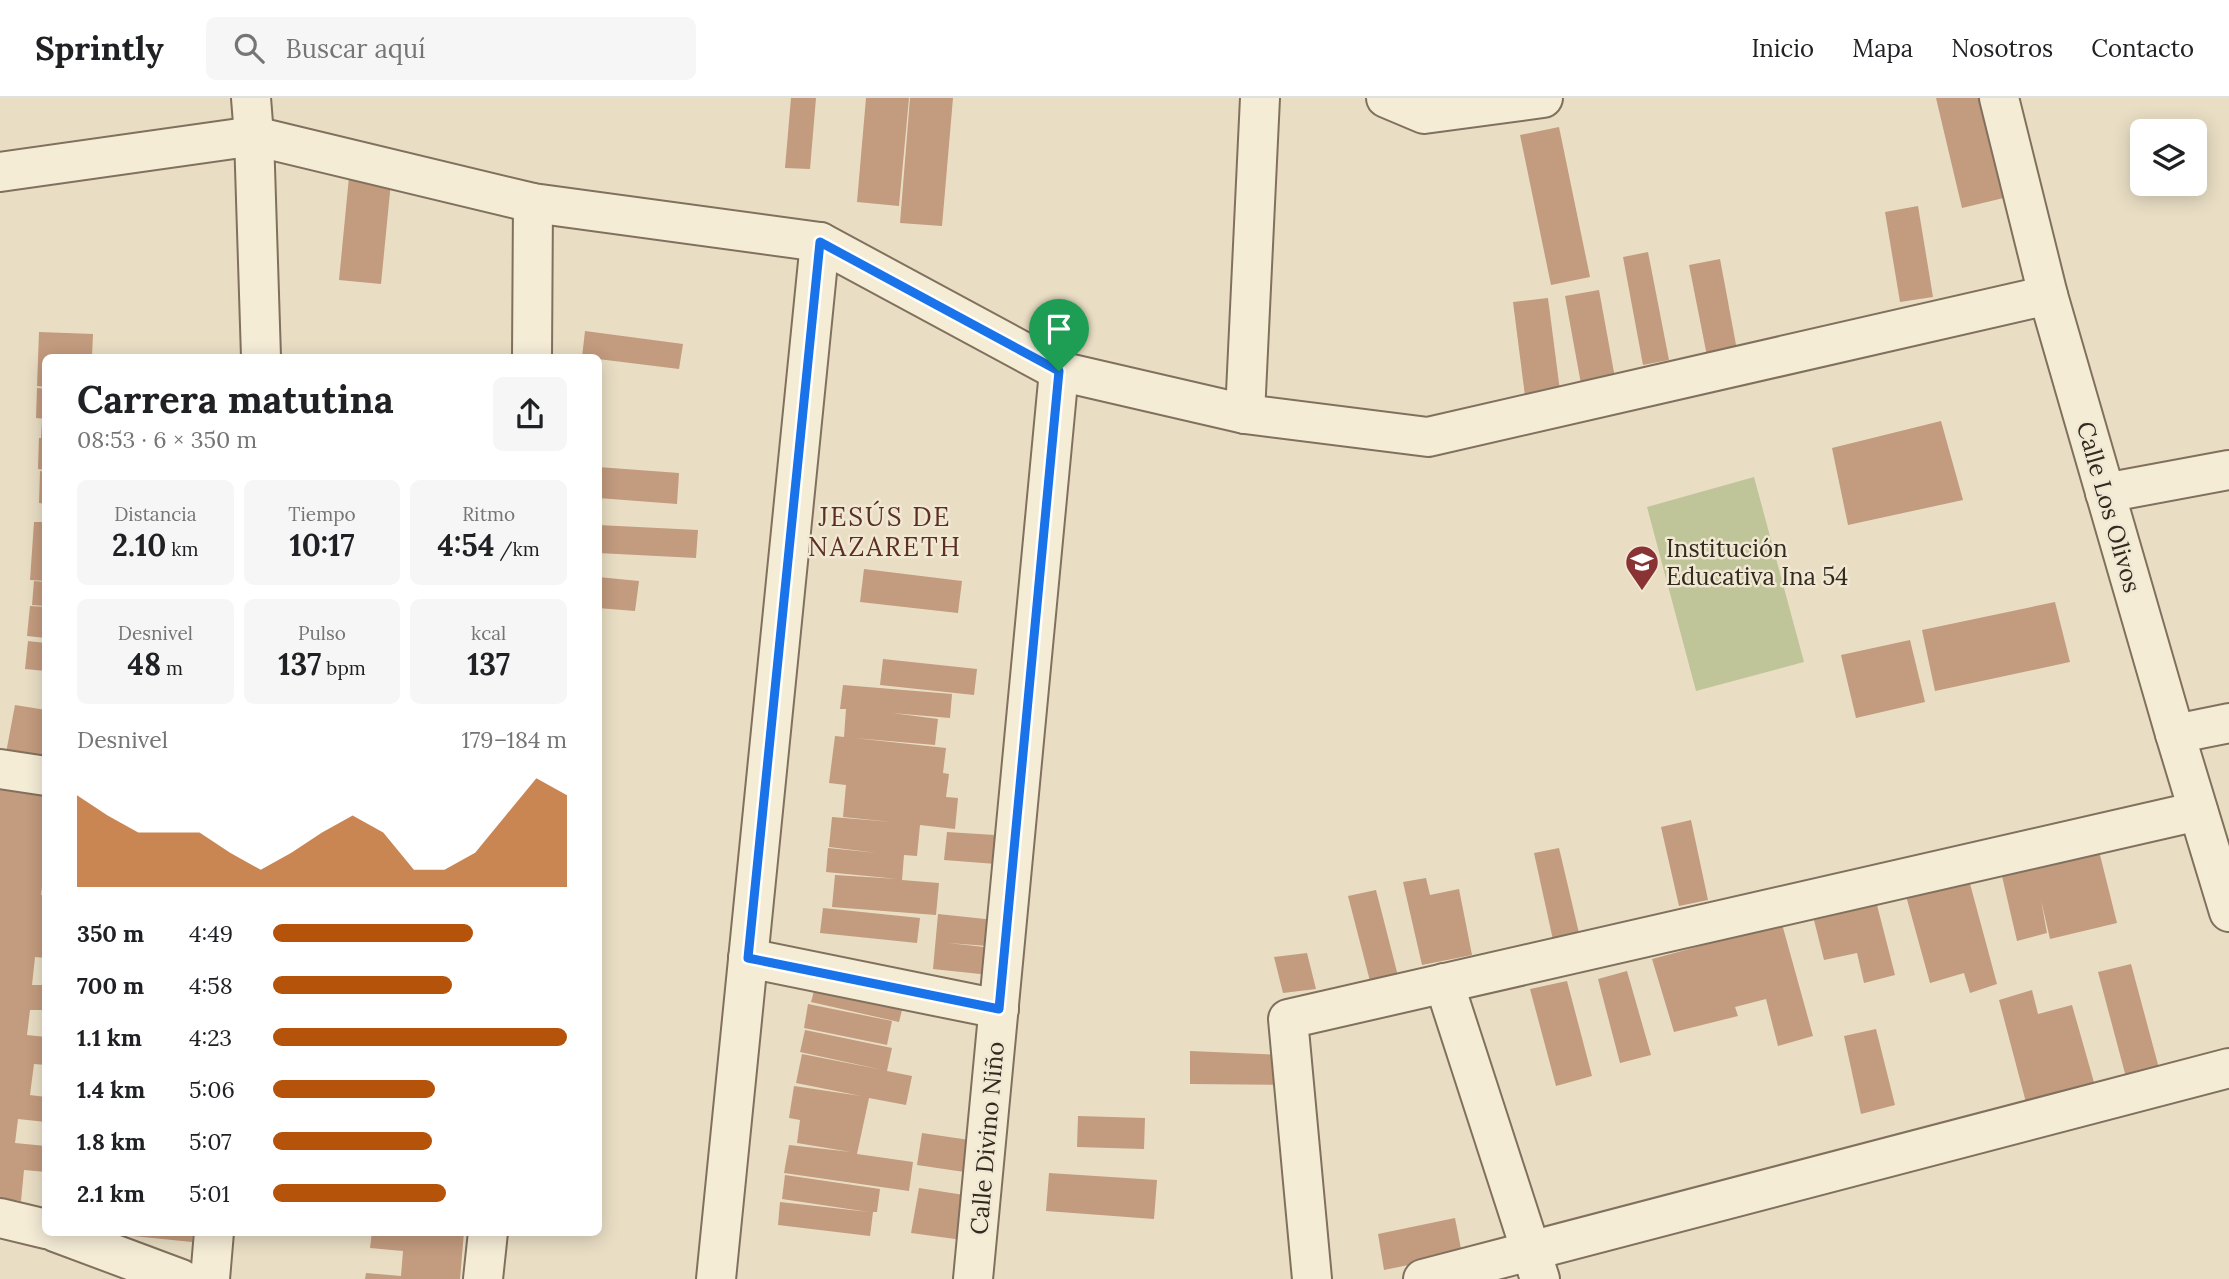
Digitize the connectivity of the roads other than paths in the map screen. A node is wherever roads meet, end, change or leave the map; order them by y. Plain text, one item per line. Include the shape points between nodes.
1 (251, 98) edge
2 (1260, 98) edge
3 (1385, 98) edge
4 (1543, 98) edge
5 (1999, 98) edge
6 (254, 136) junction
7 (0, 172) edge
8 (533, 203) junction
9 (820, 242) junction
10 (2048, 295) junction
11 (261, 354) edge
12 (532, 354) edge
13 (1059, 371) junction
14 (1245, 414) junction
15 (2229, 470) edge
16 (2105, 493) junction
17 (2229, 723) edge
18 (2175, 734) junction
19 (0, 769) edge
20 (42, 775) edge
21 (2198, 811) junction
22 (2229, 912) edge
23 (748, 958) junction
24 (1444, 984) junction
25 (999, 1009) junction
26 (2229, 1068) edge
27 (0, 1218) edge
28 (42, 1228) edge
29 (66, 1236) edge
30 (214, 1236) edge
31 (488, 1236) edge
32 (1535, 1265) edge
33 (181, 1279) edge
34 (210, 1279) edge
35 (483, 1279) edge
36 (716, 1279) edge
37 (973, 1279) edge
38 (1312, 1279) edge
39 (1423, 1279) edge

1 - 6 street
2 - 14 street
3 - 4 street via 1424,114
5 - 10 street, Calle Los Olivos
6 - 7 street
6 - 8 street
6 - 11 street
8 - 9 street
8 - 12 street
9 - 13 street
9 - 23 street
10 - 14 street via 1428,437
10 - 16 street, Calle Los Olivos
13 - 14 street
13 - 25 street, Calle Divino Niño
15 - 16 street
16 - 18 street, Calle Los Olivos
17 - 18 street
18 - 21 street, Calle Los Olivos
19 - 20 street
21 - 22 street, Calle Los Olivos
21 - 24 street
23 - 25 street
23 - 36 street
24 - 32 street
24 - 38 street via 1288,1019
25 - 37 street, Calle Divino Niño
26 - 32 street
27 - 28 street
29 - 33 street
30 - 34 street
31 - 35 street
32 - 39 street

